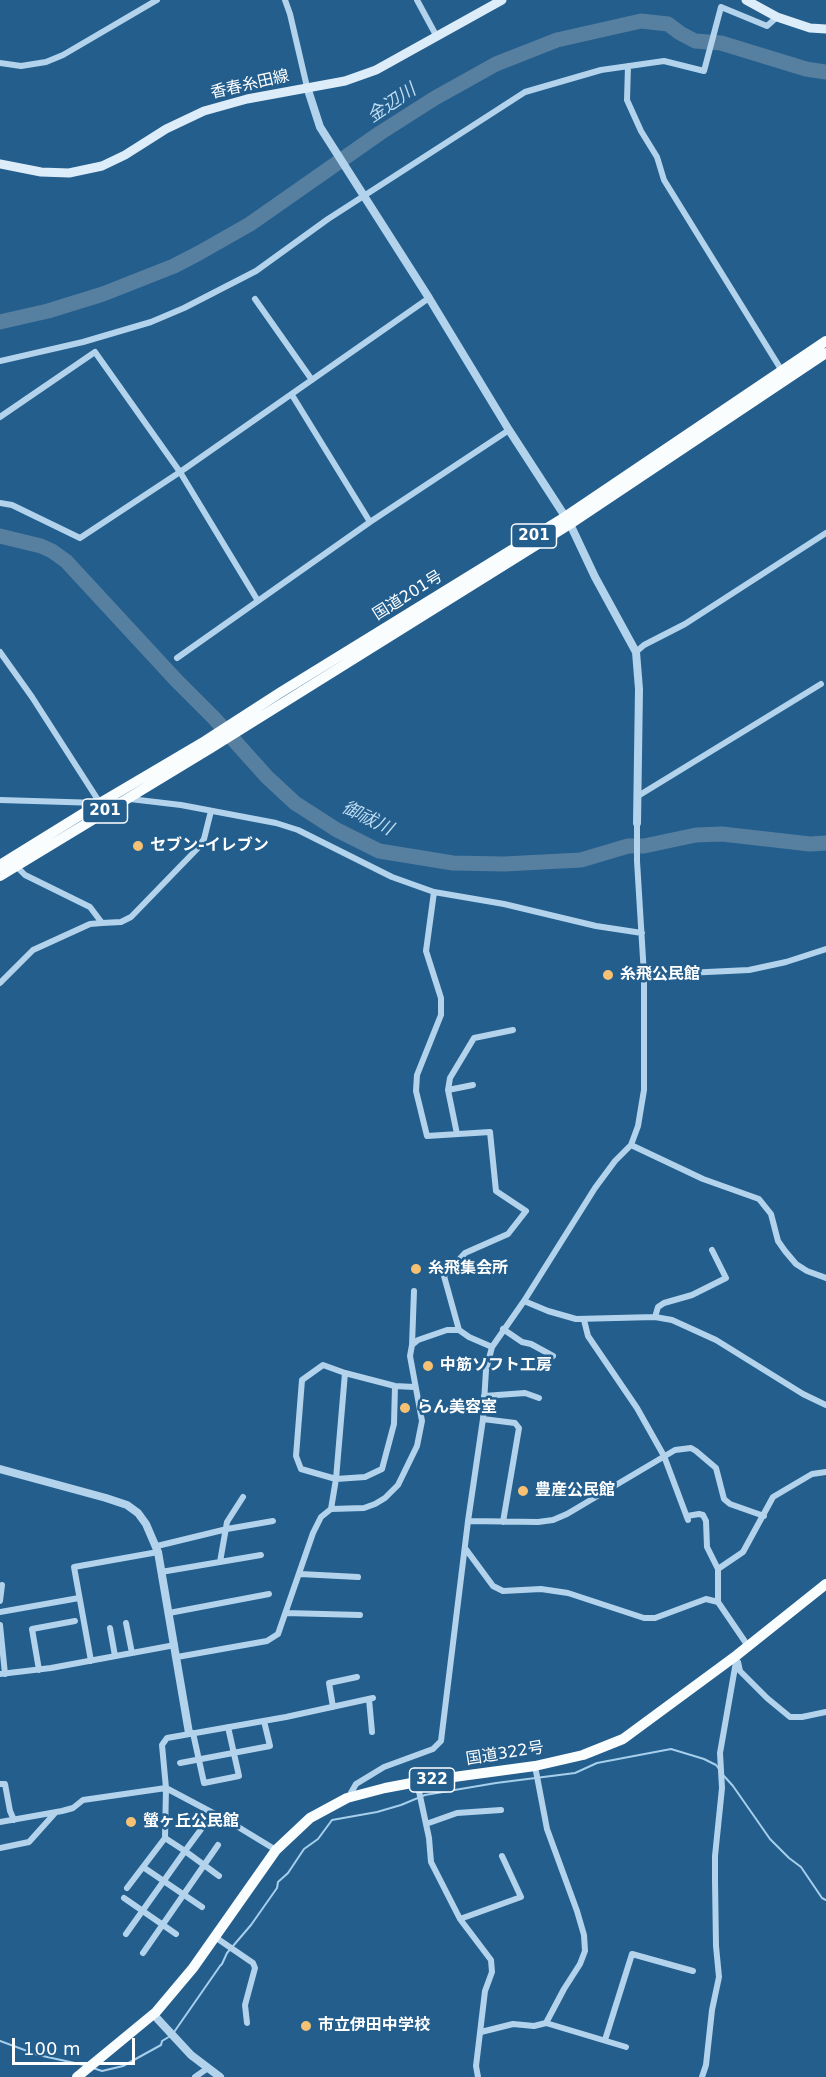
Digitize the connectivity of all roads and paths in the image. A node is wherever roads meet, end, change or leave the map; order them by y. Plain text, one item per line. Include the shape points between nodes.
1 (157, 0) edge
2 (285, 0) edge
3 (417, 0) edge
4 (502, 0) edge
5 (746, 0) edge
6 (777, 17) junction
7 (826, 29) edge
8 (437, 37) junction
9 (0, 63) edge
10 (628, 66) junction
11 (307, 87) junction
12 (0, 164) edge
13 (364, 194) junction
14 (429, 298) junction
15 (255, 299) dead end
16 (826, 341) edge
17 (826, 353) edge
18 (0, 361) edge
19 (782, 371) junction
20 (312, 380) junction
21 (292, 394) junction
22 (0, 417) edge
23 (509, 430) junction
24 (180, 472) junction
25 (0, 503) edge
26 (567, 520) junction
27 (370, 522) junction
28 (826, 533) edge
29 (258, 601) junction
30 (0, 652) edge
31 (636, 652) junction
32 (177, 657) dead end
33 (821, 684) dead end
34 (208, 745) junction
35 (638, 795) junction
36 (125, 799) junction
37 (0, 800) edge
38 (100, 803) junction
39 (211, 811) junction
40 (637, 822) joint
41 (0, 865) edge
42 (16, 866) junction
43 (0, 876) edge
44 (434, 892) junction
45 (102, 923) junction
46 (642, 933) junction
47 (826, 949) edge
48 (644, 975) junction
49 (0, 983) edge
50 (513, 1030) dead end
51 (473, 1084) dead end
52 (448, 1090) junction
53 (458, 1134) junction
54 (631, 1145) junction
55 (712, 1250) dead end
56 (826, 1278) edge
57 (414, 1292) dead end
58 (524, 1301) junction
59 (656, 1317) junction
60 (584, 1320) junction
61 (503, 1329) junction
62 (459, 1330) junction
63 (412, 1345) junction
64 (492, 1347) junction
65 (553, 1356) dead end
66 (345, 1373) junction
67 (394, 1386) junction
68 (414, 1387) junction
69 (484, 1395) junction
70 (539, 1398) dead end
71 (826, 1405) edge
72 (483, 1419) junction
73 (664, 1456) junction
74 (0, 1469) edge
75 (826, 1472) edge
76 (336, 1479) junction
77 (243, 1497) dead end
78 (331, 1509) junction
79 (764, 1516) junction
80 (273, 1521) dead end
81 (468, 1521) junction
82 (503, 1522) junction
83 (227, 1529) junction
84 (465, 1548) junction
85 (157, 1549) junction
86 (261, 1555) dead end
87 (220, 1562) junction
88 (717, 1569) junction
89 (161, 1572) junction
90 (300, 1575) junction
91 (358, 1577) dead end
92 (2, 1584) dead end
93 (826, 1584) edge
94 (269, 1594) dead end
95 (79, 1598) junction
96 (0, 1601) edge
97 (718, 1602) junction
98 (0, 1612) edge
99 (169, 1613) junction
100 (286, 1613) junction
101 (360, 1615) dead end
102 (75, 1621) dead end
103 (126, 1623) dead end
104 (0, 1626) edge
105 (110, 1628) dead end
106 (175, 1645) junction
107 (748, 1646) junction
108 (132, 1653) junction
109 (737, 1655) junction
110 (115, 1656) junction
111 (177, 1657) junction
112 (91, 1661) junction
113 (39, 1670) junction
114 (2, 1674) edge
115 (357, 1677) dead end
116 (333, 1707) junction
117 (826, 1712) edge
118 (264, 1721) junction
119 (228, 1726) junction
120 (372, 1732) dead end
121 (191, 1733) junction
122 (234, 1753) junction
123 (199, 1760) junction
124 (180, 1763) dead end
125 (536, 1771) junction
126 (0, 1784) edge
127 (418, 1787) junction
128 (166, 1788) junction
129 (347, 1798) junction
130 (501, 1810) dead end
131 (55, 1813) junction
132 (14, 1820) junction
133 (0, 1822) edge
134 (205, 1824) dead end
135 (426, 1824) junction
136 (165, 1838) junction
137 (218, 1845) dead end
138 (0, 1848) edge
139 (276, 1850) junction
140 (184, 1851) junction
141 (502, 1856) dead end
142 (204, 1865) junction
143 (143, 1867) junction
144 (219, 1876) dead end
145 (164, 1880) junction
146 (127, 1888) dead end
147 (184, 1894) junction
148 (124, 1898) dead end
149 (202, 1907) dead end
150 (142, 1911) junction
151 (460, 1919) junction
152 (163, 1925) junction
153 (126, 1934) dead end
154 (176, 1934) dead end
155 (215, 1937) junction
156 (144, 1953) dead end
157 (693, 1971) dead end
158 (153, 2014) junction
159 (247, 2023) dead end
160 (546, 2023) junction
161 (481, 2032) junction
162 (605, 2040) junction
163 (626, 2047) dead end
164 (208, 2068) junction
165 (77, 2077) edge
166 (195, 2077) edge
167 (220, 2077) edge
168 (478, 2077) edge
169 (702, 2077) edge

1 - 9 street via 46,62 21,66
2 - 11 street
3 - 8 street
4 - 8 main road, 香春糸田線
5 - 6 main road
6 - 7 main road
6 - 10 street via 767,26 720,8 704,71 664,61
8 - 11 main road, 香春糸田線 via 376,70 345,81
10 - 13 street via 525,92
10 - 19 street via 627,100 657,157 664,180
11 - 12 main road, 香春糸田線 via 204,111 125,155 88,170 41,172
11 - 13 street via 320,127
13 - 14 street
13 - 18 street via 256,271 184,308 140,326
14 - 20 street
14 - 23 street
15 - 20 street
16 - 19 highway, 国道201号 / 201
17 - 26 highway, 国道201号 / 201
19 - 26 highway, 国道201号 / 201
20 - 21 street
21 - 24 street
21 - 27 street
22 - 24 street via 95,352
23 - 26 street
23 - 27 street
24 - 25 street via 80,538
24 - 29 street
26 - 31 street
26 - 34 highway, 国道201号 / 201
27 - 29 street
28 - 31 street
29 - 32 street
30 - 38 street
31 - 35 street
33 - 35 street
34 - 36 highway, 国道201号 / 201
34 - 38 highway, 国道201号 / 201
35 - 40 street
36 - 39 street
36 - 42 highway, 国道201号 / 201
37 - 38 street
38 - 41 highway, 国道201号 / 201
39 - 44 street via 298,830 392,877
39 - 45 street via 204,839 197,849 131,917
40 - 46 street
42 - 43 highway, 国道201号 / 201
42 - 45 street via 25,875 90,907
44 - 46 street
44 - 53 street via 426,951 441,998 441,1015 417,1075 416,1091 427,1136
45 - 49 street via 90,924 33,950
46 - 48 street
47 - 48 street via 749,970
48 - 54 street via 644,1090
50 - 52 street via 474,1038 450,1078
51 - 52 street
52 - 53 street
53 - 62 street via 490,1132 496,1191 526,1211 508,1234 465,1253 444,1276
54 - 56 street via 703,1179 759,1198 771,1214 778,1241 785,1251 796,1264
54 - 58 street via 595,1188
55 - 59 street via 726,1278 664,1303 658,1307
57 - 63 street
58 - 60 street
58 - 61 street
59 - 60 street
59 - 71 street via 716,1340
60 - 73 street via 588,1336 638,1408
61 - 64 street
61 - 65 street
62 - 63 street via 447,1330
62 - 64 street
63 - 68 street
64 - 69 street
66 - 67 street
66 - 76 street
66 - 76 street via 323,1365 302,1380 300,1401 296,1456 301,1469
67 - 68 street
67 - 76 street via 394,1424 382,1469 364,1477
68 - 78 street via 422,1421 417,1446 398,1485 385,1498 364,1508
69 - 70 street via 525,1393
69 - 72 street
72 - 81 street
72 - 82 street via 515,1423 519,1428
73 - 79 street via 691,1448 716,1468 724,1498 730,1504
73 - 82 street via 553,1520
73 - 88 street via 688,1518 699,1514 706,1521 707,1547
74 - 85 street via 127,1505 138,1513
75 - 79 street via 812,1474 773,1497
76 - 78 street
77 - 83 street via 227,1522
78 - 90 street via 321,1517 313,1533
79 - 88 street via 743,1552
80 - 83 street
81 - 82 street
81 - 84 street
83 - 85 street
83 - 87 street
84 - 97 street via 493,1586 503,1591 541,1589 568,1593 644,1618 656,1618 705,1599
84 - 129 street via 441,1741 433,1749 384,1767 356,1784
85 - 89 street
85 - 95 street via 74,1567
86 - 87 street
87 - 89 street
88 - 97 street
89 - 99 street
90 - 91 street
90 - 100 street
92 - 96 street
93 - 107 highway, 国道322号 / 322
94 - 99 street
95 - 98 street
95 - 112 street
97 - 107 street
99 - 106 street
100 - 101 street
100 - 111 street via 278,1634 267,1641
102 - 113 street via 32,1629
103 - 108 street
104 - 114 street
105 - 110 street
106 - 108 street
106 - 111 street
107 - 109 highway, 国道322号 / 322
108 - 110 street
109 - 117 street via 740,1671 790,1717
109 - 125 highway, 国道322号 / 322 via 623,1739
109 - 169 street via 720,1753 722,1780 715,1872 719,1977
110 - 112 street
111 - 121 street
112 - 113 street
113 - 114 street
115 - 116 street via 329,1683
116 - 118 street
116 - 120 street via 371,1699
118 - 119 street
118 - 122 street via 270,1746
119 - 121 street
119 - 122 street
121 - 123 street
121 - 128 street via 167,1738 162,1745
122 - 123 street
122 - 123 street via 239,1776 204,1784
123 - 124 street
125 - 127 highway, 国道322号 / 322
125 - 160 street via 547,1829 577,1911 585,1951
126 - 132 street via 5,1784
127 - 129 highway, 国道322号 / 322
127 - 135 street
128 - 131 street via 83,1800 73,1808
128 - 136 street
128 - 139 street
129 - 139 highway, 国道322号 / 322 via 310,1818
130 - 135 street via 457,1813
131 - 132 street
131 - 138 street via 29,1842
132 - 133 street
134 - 140 street
135 - 151 street via 431,1862
136 - 140 street
136 - 143 street
137 - 142 street
139 - 155 highway, 国道322号 / 322
140 - 142 street
140 - 145 street
141 - 151 street via 521,1897
142 - 144 street
142 - 147 street
143 - 145 street
143 - 146 street
145 - 147 street
145 - 150 street
147 - 149 street
147 - 152 street
148 - 150 street
150 - 152 street
150 - 153 street
151 - 161 street via 491,1960
152 - 154 street
152 - 156 street
155 - 158 highway, 国道322号 / 322
155 - 159 street via 253,1963 255,1973 245,2005
157 - 162 street via 632,1954
158 - 164 street
158 - 165 highway, 国道322号 / 322
160 - 161 street via 513,2024
160 - 162 street
161 - 168 street
162 - 163 street
164 - 166 street
164 - 167 street

